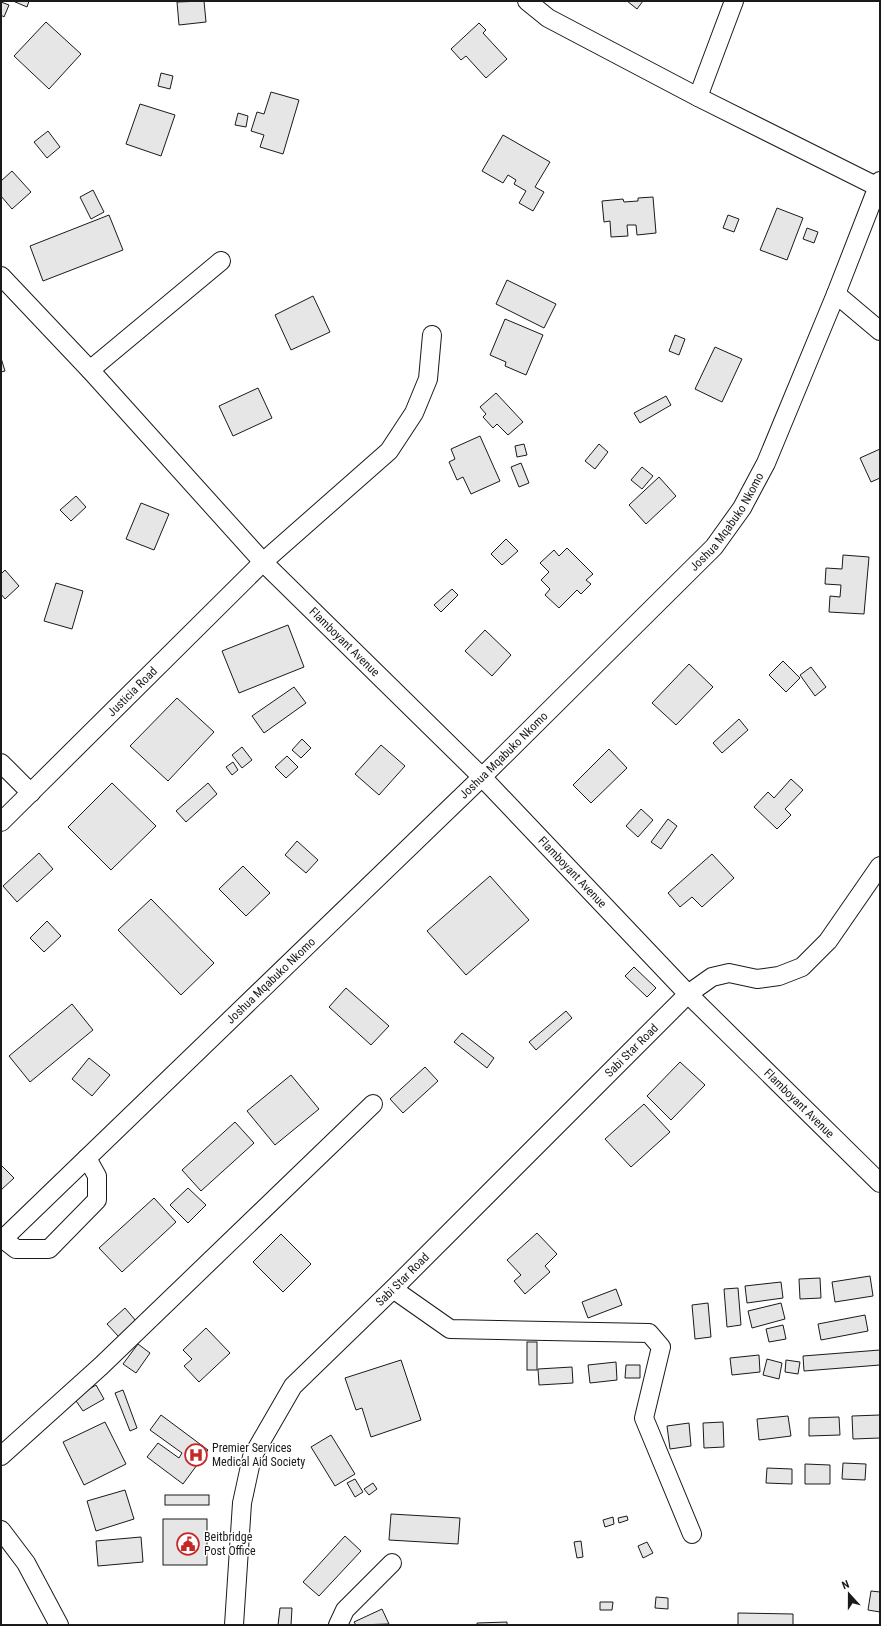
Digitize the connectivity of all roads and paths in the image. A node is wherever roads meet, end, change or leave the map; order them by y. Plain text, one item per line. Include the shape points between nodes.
1 (527, 1) edge
2 (734, 1) edge
3 (698, 97) junction
4 (879, 184) edge
5 (221, 261) dead end
6 (1, 276) edge
7 (836, 294) junction
8 (880, 331) edge
9 (432, 335) dead end
10 (90, 370) junction
11 (263, 562) junction
12 (1, 763) edge
13 (482, 777) junction
14 (31, 793) junction
15 (1, 822) edge
16 (880, 866) edge
17 (688, 994) junction
18 (373, 1104) dead end
19 (87, 1158) junction
20 (880, 1183) edge
21 (2, 1240) edge
22 (393, 1290) junction
23 (1, 1456) edge
24 (1, 1530) edge
25 (692, 1534) dead end
26 (392, 1563) dead end
27 (59, 1625) edge
28 (234, 1625) edge
29 (338, 1625) edge

1 - 3 street via 548,18
2 - 3 street
3 - 4 street
4 - 7 street, Joshua Mqabuko Nkomo
5 - 10 street
6 - 10 street, Flamboyant Avenue
7 - 8 street
7 - 13 street, Joshua Mqabuko Nkomo via 766,464 742,508 714,547
9 - 11 street, Justicia Road via 428,379 414,413 389,451
10 - 11 street, Flamboyant Avenue
11 - 13 street, Flamboyant Avenue
11 - 14 street, Justicia Road
12 - 14 street
13 - 17 street, Flamboyant Avenue
13 - 19 street, Joshua Mqabuko Nkomo
14 - 15 street, Justicia Road
16 - 17 street, Sabi Star Road via 828,941 802,967 779,976 757,980 729,973 712,977
17 - 20 street, Flamboyant Avenue
17 - 22 street, Sabi Star Road
18 - 23 street via 101,1366
19 - 21 street, Joshua Mqabuko Nkomo
19 - 21 street via 97,1176 97,1200 49,1249 16,1249
22 - 25 street via 450,1329 649,1333 661,1347 644,1418
22 - 28 street, Sabi Star Road via 293,1386 252,1457 242,1502
24 - 27 street via 26,1563
26 - 29 street via 345,1610

